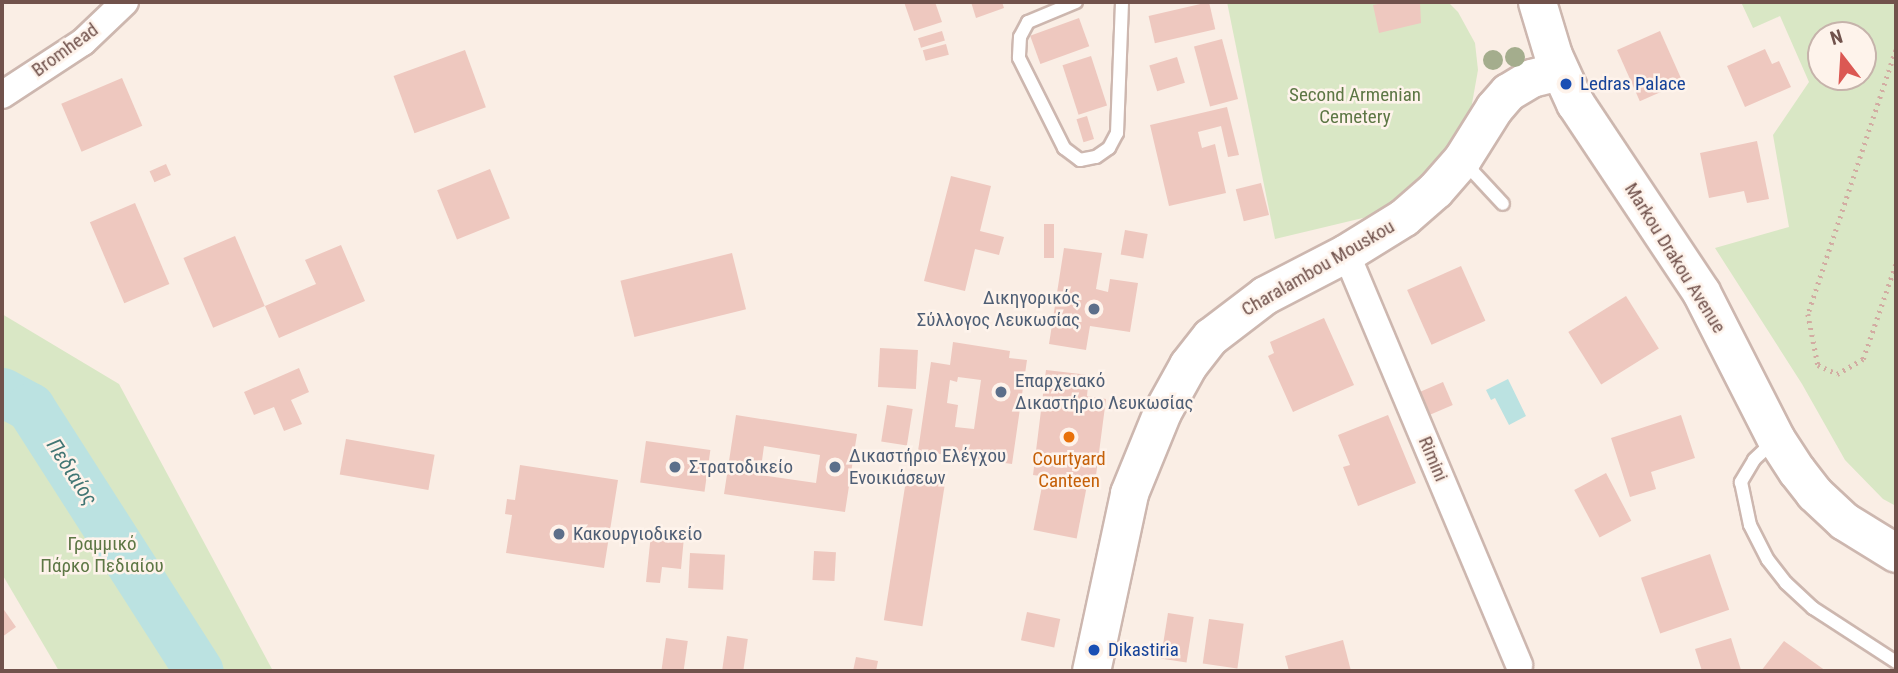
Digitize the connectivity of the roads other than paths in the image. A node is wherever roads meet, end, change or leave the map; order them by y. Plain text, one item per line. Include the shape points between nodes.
1 (125, 2) edge
2 (1076, 2) edge
3 (1122, 2) edge
4 (1537, 2) edge
5 (1559, 71) junction
6 (2, 95) edge
7 (1462, 159) junction
8 (1503, 204) dead end
9 (1346, 253) junction
10 (1776, 439) junction
11 (1896, 553) edge
12 (1896, 662) edge
13 (1519, 665) dead end
14 (1091, 671) edge

1 - 6 street, Bromhead via 83,41
2 - 3 lane via 1028,22 1020,37 1019,58 1063,148 1080,160 1109,148 1117,133
4 - 5 street, Markou Drakou Avenue
5 - 7 street, Charalambou Mouskou via 1531,78 1508,92
5 - 10 street, Markou Drakou Avenue via 1591,128 1701,292
7 - 8 lane
7 - 9 street, Charalambou Mouskou via 1404,217
9 - 13 street, Rimini
9 - 14 street, Charalambou Mouskou via 1237,314 1210,337 1188,365 1162,412 1129,493
10 - 11 street, Markou Drakou Avenue via 1823,502
10 - 12 lane via 1754,460 1741,482 1750,525 1768,560 1813,608

